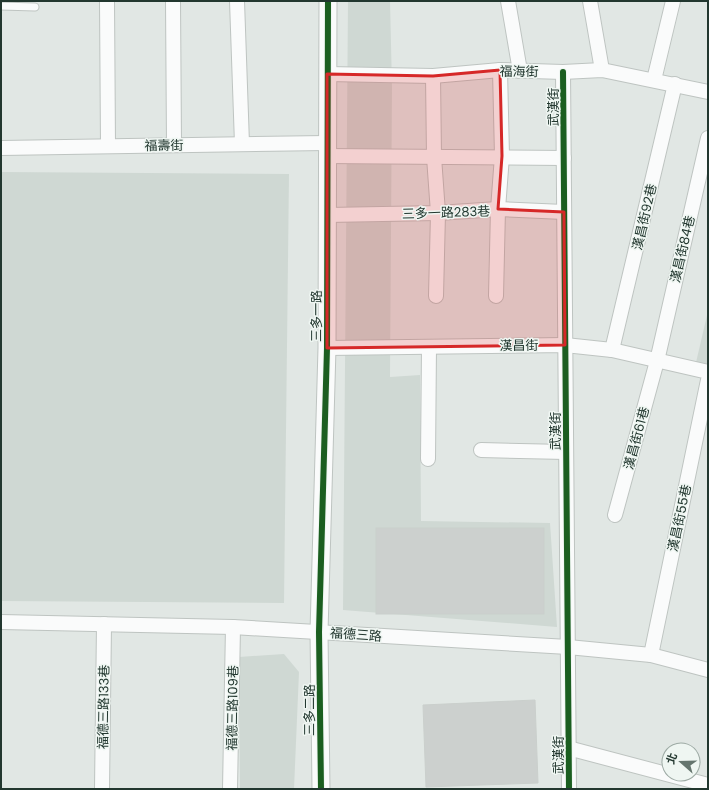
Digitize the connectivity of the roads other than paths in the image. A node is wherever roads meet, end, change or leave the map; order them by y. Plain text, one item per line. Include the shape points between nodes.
1 (107, 1) edge
2 (173, 1) edge
3 (237, 1) edge
4 (328, 1) edge
5 (508, 1) edge
6 (590, 1) edge
7 (673, 1) edge
8 (1, 6) edge
9 (35, 7) dead end
10 (500, 70) junction
11 (602, 70) junction
12 (520, 71) junction
13 (563, 72) junction
14 (327, 74) junction
15 (432, 76) junction
16 (654, 80) junction
17 (675, 84) junction
18 (708, 92) edge
19 (708, 138) edge
20 (242, 144) junction
21 (174, 145) junction
22 (108, 146) junction
23 (1, 148) edge
24 (326, 149) junction
25 (502, 156) junction
26 (434, 157) junction
27 (564, 158) junction
28 (498, 210) junction
29 (564, 212) junction
30 (438, 213) junction
31 (327, 215) junction
32 (436, 296) dead end
33 (496, 296) dead end
34 (565, 345) junction
35 (429, 347) junction
36 (327, 348) junction
37 (612, 350) junction
38 (656, 361) junction
39 (708, 372) edge
40 (708, 380) edge
41 (482, 450) dead end
42 (566, 452) junction
43 (428, 459) dead end
44 (615, 515) dead end
45 (1, 622) edge
46 (104, 624) junction
47 (233, 627) junction
48 (319, 632) junction
49 (568, 647) junction
50 (651, 655) junction
51 (707, 667) edge
52 (568, 748) junction
53 (708, 785) edge
54 (102, 789) edge
55 (230, 789) edge
56 (321, 789) edge
57 (569, 789) edge

1 - 22 street
2 - 21 street
3 - 20 street
4 - 14 street, 三多一路
5 - 12 street
6 - 11 street
7 - 16 street
8 - 9 lane
10 - 12 street, 福海街
10 - 15 street, 福海街
10 - 25 street
11 - 13 street, 福海街
11 - 16 street, 福海街
12 - 13 street, 福海街
13 - 27 street, 武漢街
14 - 15 street, 福海街
14 - 24 street, 三多一路
15 - 26 street
16 - 17 street, 福海街
17 - 18 street, 福海街
17 - 37 street, 漢昌街92巷
19 - 38 street, 漢昌街84巷
20 - 21 street, 福壽街
20 - 24 street, 福壽街
21 - 22 street, 福壽街
22 - 23 street, 福壽街
24 - 26 street, 福壽街
24 - 31 street, 三多一路
25 - 26 street, 福壽街
25 - 27 street, 福壽街
25 - 28 street
26 - 30 street
27 - 29 street, 武漢街
28 - 29 street, 三多一路283巷
28 - 30 street, 三多一路283巷
28 - 33 street
29 - 34 street, 武漢街
30 - 31 street, 三多一路283巷
30 - 32 street
31 - 36 street, 三多一路
34 - 35 street, 漢昌街
34 - 37 street, 漢昌街
34 - 42 street, 武漢街
35 - 36 street, 漢昌街
35 - 43 street
36 - 48 street, 三多一路
37 - 38 street, 漢昌街
38 - 39 street, 漢昌街
38 - 44 street, 漢昌街61巷
40 - 50 street, 漢昌街55巷
41 - 42 street
42 - 49 street, 武漢街
45 - 46 street, 福德三路
46 - 47 street, 福德三路
46 - 54 street, 福德三路133巷
47 - 48 street, 福德三路
47 - 55 street, 福德三路109巷
48 - 49 street, 福德三路
48 - 56 street, 三多二路
49 - 50 street, 福德三路
49 - 52 street, 武漢街
50 - 51 street, 福德三路
52 - 53 street
52 - 57 street, 武漢街

